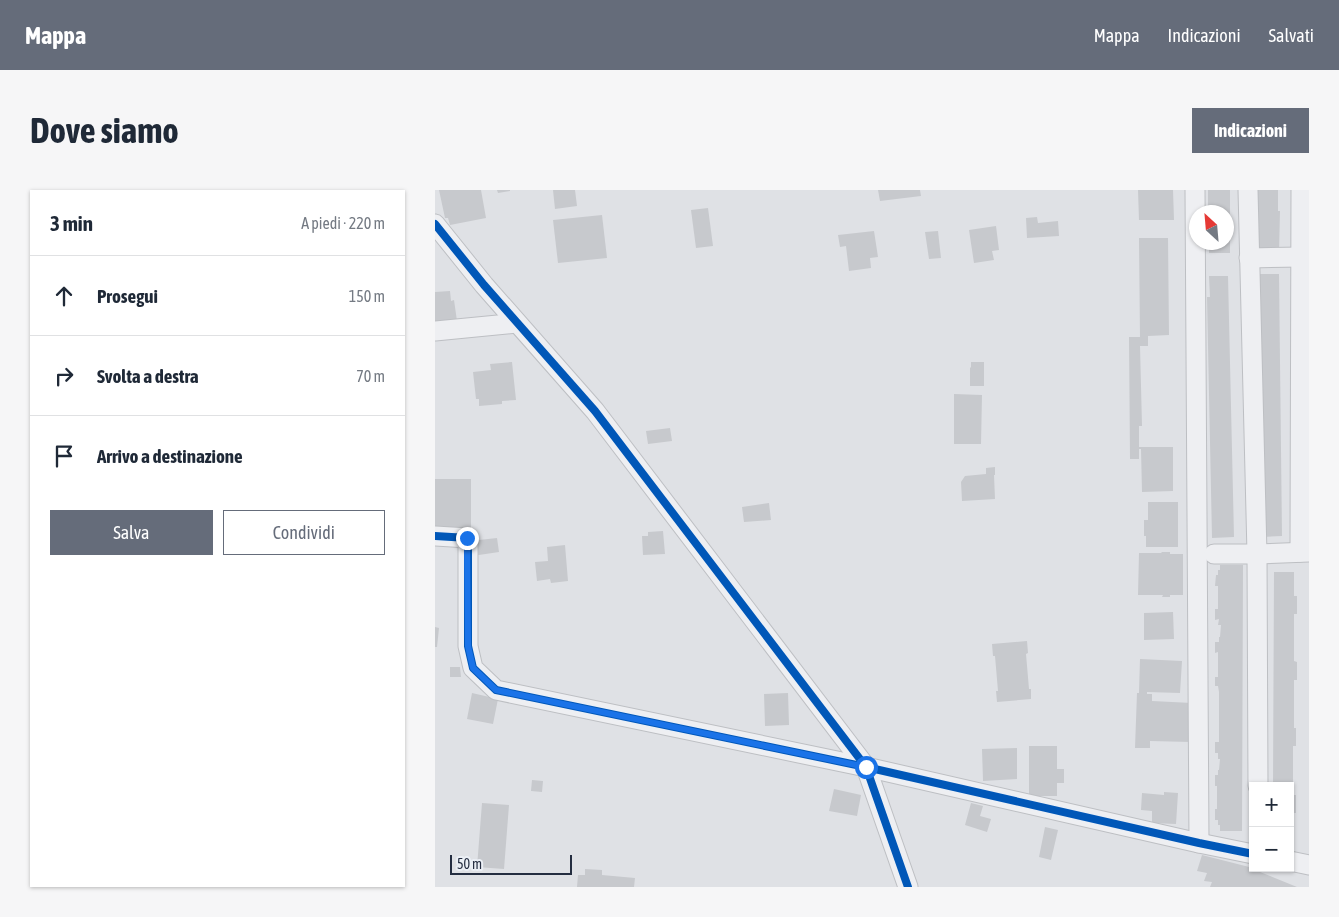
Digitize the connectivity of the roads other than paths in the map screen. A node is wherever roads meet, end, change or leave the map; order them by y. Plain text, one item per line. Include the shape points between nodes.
1 (1195, 190) edge
2 (1248, 190) edge
3 (1301, 190) edge
4 (435, 224) edge
5 (1301, 257) junction
6 (1249, 258) junction
7 (517, 323) junction
8 (435, 331) edge
9 (435, 536) edge
10 (1304, 552) edge
11 (1214, 554) dead end
12 (1257, 554) junction
13 (866, 767) junction
14 (1259, 782) edge
15 (1199, 843) junction
16 (1249, 853) edge
17 (1294, 862) edge
18 (1309, 865) edge
19 (908, 887) edge

1 - 15 street
2 - 6 street
3 - 5 street
4 - 7 street
5 - 6 street
5 - 10 street
6 - 12 street
7 - 8 street
7 - 13 street via 595,411
9 - 13 street via 467,538 468,646 473,668 496,690
10 - 12 street
11 - 12 street
12 - 14 street
13 - 15 street
13 - 19 street
15 - 16 street
17 - 18 street

